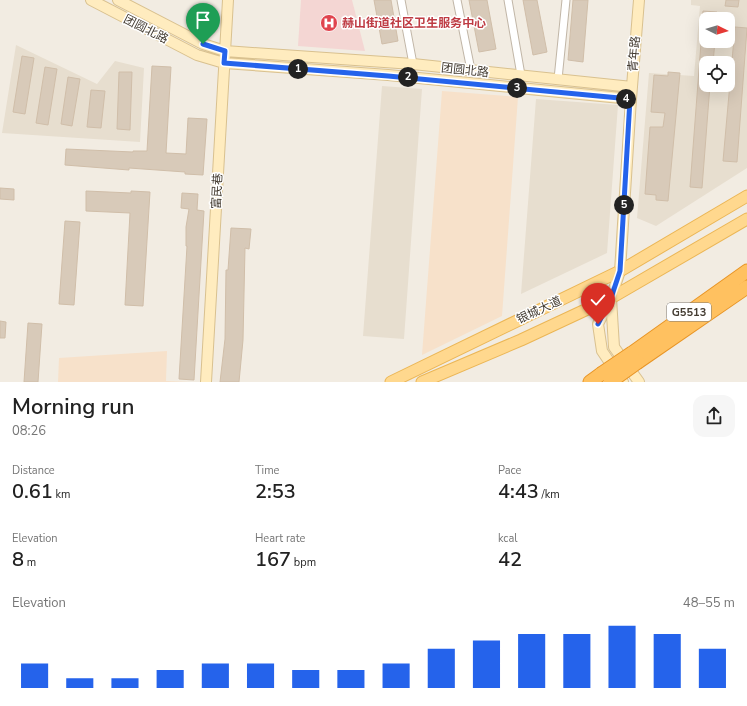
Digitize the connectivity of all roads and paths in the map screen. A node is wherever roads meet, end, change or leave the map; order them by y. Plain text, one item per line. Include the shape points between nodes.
1 (90, 0) edge
2 (118, 0) edge
3 (228, 0) edge
4 (401, 0) edge
5 (458, 0) edge
6 (508, 0) edge
7 (566, 0) edge
8 (639, 0) edge
9 (225, 51) junction
10 (224, 63) junction
11 (412, 64) junction
12 (471, 70) junction
13 (521, 75) junction
14 (558, 79) junction
15 (632, 87) junction
16 (630, 99) junction
17 (747, 196) edge
18 (747, 219) edge
19 (620, 271) junction
20 (747, 271) edge
21 (747, 286) edge
22 (611, 298) junction
23 (635, 358) junction
24 (601, 379) edge
25 (206, 382) edge
26 (392, 382) edge
27 (422, 382) edge
28 (623, 382) edge
29 (639, 382) edge

1 - 10 main road, 团圆北路 via 197,55
2 - 9 main road, 团圆北路 via 203,44
3 - 9 main road, 富民巷
4 - 11 street
5 - 12 street
6 - 13 street
7 - 14 street
8 - 15 main road, 青年路
9 - 10 main road, 富民巷
9 - 11 main road, 团圆北路
10 - 16 main road, 团圆北路 via 396,76
10 - 25 main road, 富民巷
11 - 12 main road, 团圆北路
12 - 13 main road, 团圆北路
13 - 14 main road, 团圆北路
14 - 15 main road, 团圆北路
15 - 16 main road, 青年路
16 - 19 main road, 青年路
17 - 19 main road, 银城大道
18 - 22 main road, 银城大道
19 - 22 main road, 青年路
19 - 26 main road, 银城大道
20 - 23 highway, G5513
21 - 23 highway, G5513
22 - 27 main road, 银城大道
22 - 28 main road via 598,324 602,352
22 - 29 main road via 614,347
23 - 24 highway, G5513, bridge

